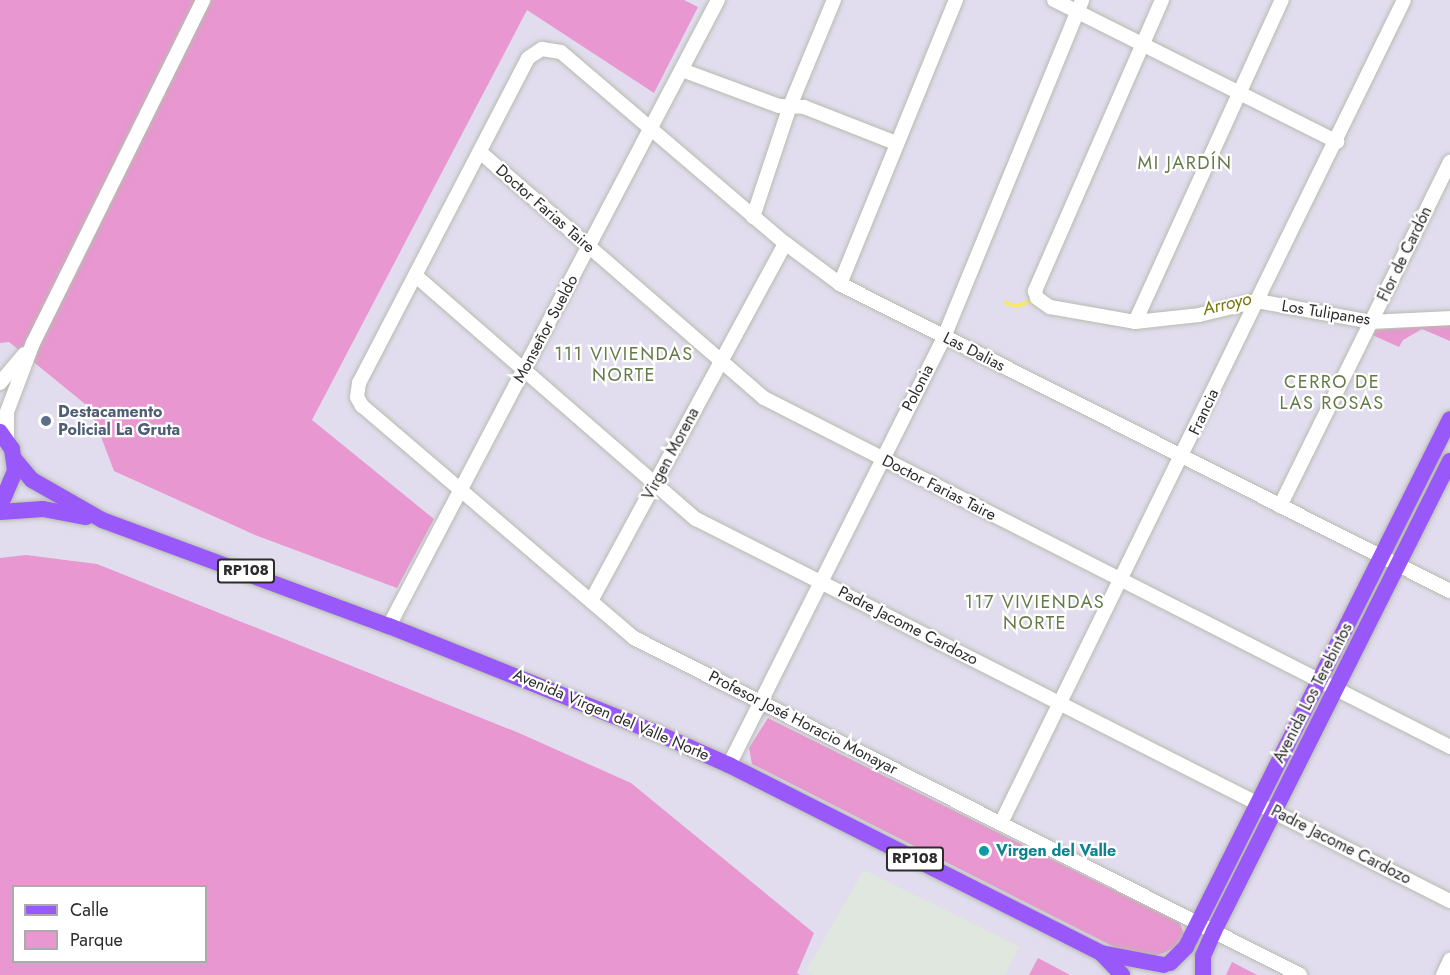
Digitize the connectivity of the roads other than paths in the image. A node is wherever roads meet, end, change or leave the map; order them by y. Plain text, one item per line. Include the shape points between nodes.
1 (203, 0) edge
2 (718, 0) edge
3 (834, 0) edge
4 (956, 0) edge
5 (1054, 0) edge
6 (1162, 0) edge
7 (1282, 0) edge
8 (1404, 0) edge
9 (1080, 6) edge
10 (1142, 43) junction
11 (682, 70) junction
12 (1239, 93) junction
13 (790, 106) junction
14 (652, 130) junction
15 (1337, 142) junction
16 (896, 143) junction
17 (480, 152) junction
18 (1450, 162) edge
19 (753, 217) junction
20 (784, 243) junction
21 (590, 248) junction
22 (416, 276) junction
23 (840, 284) junction
24 (1257, 301) junction
25 (1450, 318) edge
26 (1135, 322) junction
27 (1371, 322) junction
28 (944, 337) junction
29 (33, 343) junction
30 (721, 361) junction
31 (525, 370) junction
32 (0, 383) edge
33 (1450, 419) edge
34 (4, 436) edge
35 (1446, 438) edge
36 (1182, 457) junction
37 (883, 459) junction
38 (15, 460) junction
39 (1450, 461) edge
40 (655, 483) junction
41 (461, 490) junction
42 (0, 506) edge
43 (1280, 506) junction
44 (0, 512) edge
45 (102, 520) junction
46 (1382, 557) junction
47 (1398, 565) junction
48 (1121, 580) junction
49 (821, 582) junction
50 (1450, 591) edge
51 (591, 601) junction
52 (389, 626) junction
53 (1319, 681) junction
54 (1335, 689) junction
55 (761, 702) junction
56 (1060, 703) junction
57 (1450, 747) edge
58 (729, 765) junction
59 (1258, 803) junction
60 (1274, 811) junction
61 (1001, 824) junction
62 (1450, 901) edge
63 (1198, 923) junction
64 (1214, 931) junction
65 (1101, 953) junction
66 (1450, 960) edge
67 (1162, 967) edge
68 (1122, 975) edge
69 (1201, 975) edge
70 (1300, 975) edge
71 (1443, 975) edge

1 - 29 street
2 - 11 street, Monseñor Sueldo
3 - 13 street
4 - 16 street
5 - 9 street
6 - 10 street
7 - 12 street
8 - 15 street, Francia
9 - 10 street
9 - 28 street, Polonia
10 - 12 street
10 - 26 street, Los Tulipanes via 1035,291 1037,298 1050,307
11 - 13 street via 779,106
11 - 14 street, Monseñor Sueldo
12 - 15 street
12 - 26 street
13 - 16 street via 804,107
13 - 19 street
14 - 17 street, Las Dalias via 561,52 542,49 528,58
14 - 19 street, Las Dalias
14 - 21 street, Monseñor Sueldo
15 - 24 street, Francia
16 - 23 street
17 - 21 street, Doctor Farias Taire
17 - 22 street
18 - 27 street, Flor de Cardón
19 - 20 street, Las Dalias
20 - 23 street, Las Dalias
20 - 30 street, Virgen Morena
21 - 30 street, Doctor Farias Taire
21 - 31 street, Monseñor Sueldo
22 - 31 street, Padre Jacome Cardozo
22 - 41 street, Profesor José Horacio Monayar via 359,383 357,397 362,406
23 - 28 street, Las Dalias
24 - 26 street, Los Tulipanes via 1199,315
24 - 27 street, Los Tulipanes
24 - 36 street, Francia
25 - 27 street, Los Tulipanes
27 - 43 street, Flor de Cardón
28 - 36 street, Las Dalias
28 - 37 street, Polonia
29 - 32 street
29 - 34 street via 7,411
30 - 37 street, Doctor Farias Taire via 764,398
30 - 40 street, Virgen Morena
31 - 40 street, Padre Jacome Cardozo
31 - 41 street, Monseñor Sueldo
33 - 35 main road, Avenida Los Terebintos
34 - 38 main road, RP108
35 - 46 main road, Avenida Los Terebintos
36 - 43 street, Las Dalias
36 - 48 street, Francia
37 - 48 street, Doctor Farias Taire
37 - 49 street, Polonia
38 - 42 main road via 10,489
38 - 45 main road, Avenida Virgen del Valle Norte / RP108 via 32,480
39 - 47 main road, Avenida Los Terebintos
40 - 49 street, Padre Jacome Cardozo via 696,519
40 - 51 street, Virgen Morena
41 - 51 street, Profesor José Horacio Monayar
41 - 52 street, Monseñor Sueldo
43 - 46 street, Las Dalias
44 - 45 main road, Avenida Virgen del Valle Norte / RP108 via 43,510
45 - 52 main road, Avenida Virgen del Valle Norte / RP108
46 - 47 street, Las Dalias
46 - 53 main road, Avenida Los Terebintos
47 - 50 street, Las Dalias
47 - 54 main road, Avenida Los Terebintos
48 - 53 street, Doctor Farias Taire
48 - 56 street, Francia
49 - 55 street, Polonia
49 - 56 street, Padre Jacome Cardozo
51 - 55 street, Profesor José Horacio Monayar via 634,638
52 - 58 main road, Avenida Virgen del Valle Norte / RP108
53 - 54 street, Doctor Farias Taire
53 - 59 main road, Avenida Los Terebintos
54 - 57 street, Doctor Farias Taire
54 - 60 main road, Avenida Los Terebintos
55 - 58 street, Polonia
55 - 61 street, Profesor José Horacio Monayar
56 - 59 street, Padre Jacome Cardozo
56 - 61 street, Francia
58 - 65 main road, Avenida Virgen del Valle Norte / RP108
59 - 60 street, Padre Jacome Cardozo
59 - 63 main road, Avenida Los Terebintos
60 - 62 street, Padre Jacome Cardozo
60 - 64 main road, Avenida Los Terebintos
61 - 63 street, Profesor José Horacio Monayar
63 - 64 street, Profesor José Horacio Monayar
63 - 67 main road, Avenida Los Terebintos via 1186,947
64 - 69 main road, Avenida Los Terebintos via 1203,956
64 - 70 street, Profesor José Horacio Monayar
65 - 67 main road, Avenida Virgen del Valle Norte / RP108
65 - 68 main road, Avenida Virgen del Valle Norte / RP108
66 - 71 street
67 - 69 main road, RP108 via 1189,966

